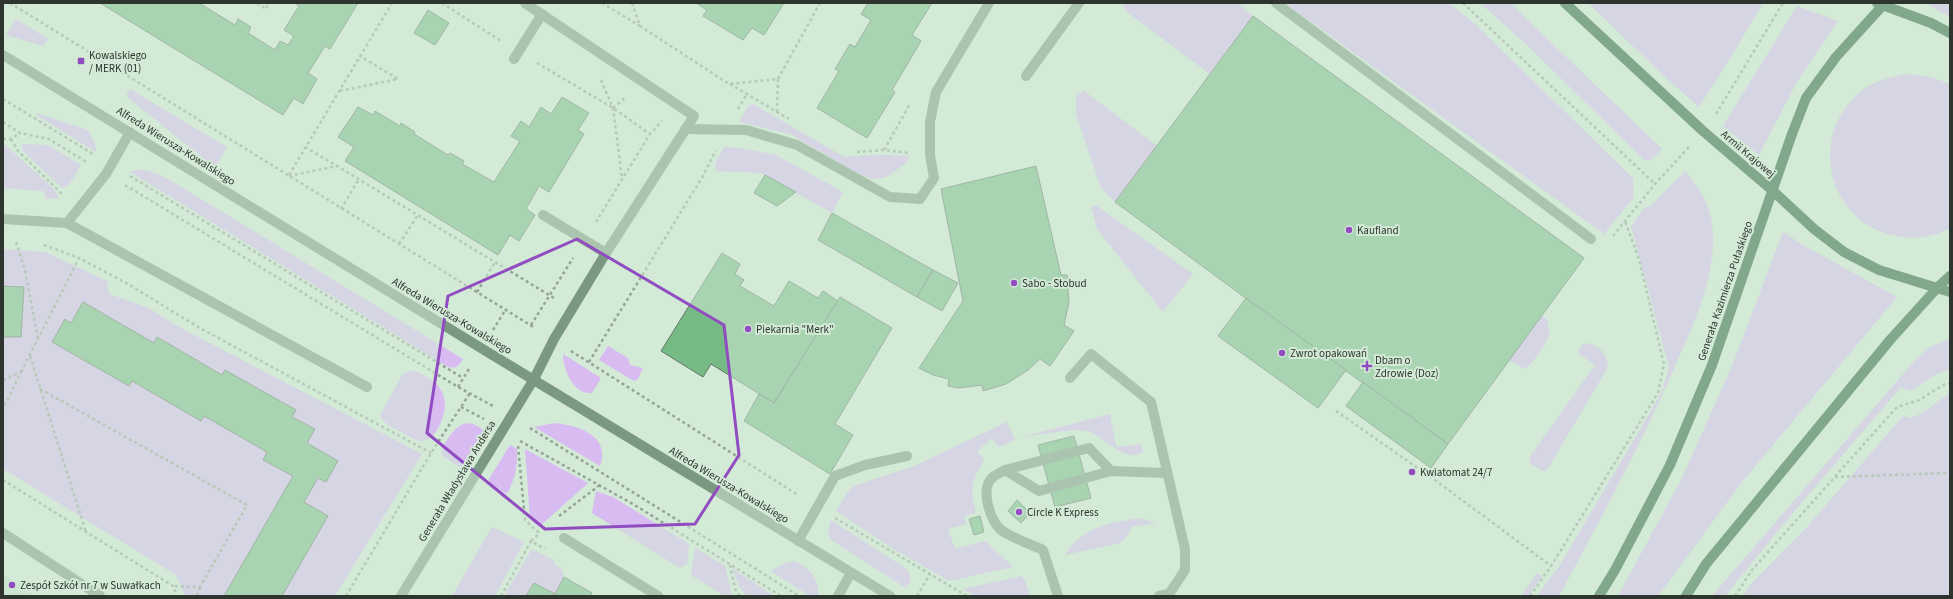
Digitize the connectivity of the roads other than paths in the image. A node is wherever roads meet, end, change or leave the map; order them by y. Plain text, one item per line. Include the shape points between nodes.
1 (525, 3) edge
2 (989, 3) edge
3 (1079, 3) edge
4 (1276, 3) edge
5 (1566, 3) edge
6 (1882, 4) edge
7 (542, 14) junction
8 (1950, 33) edge
9 (3, 55) edge
10 (516, 55) road end
11 (1026, 76) dead end
12 (685, 129) junction
13 (130, 132) junction
14 (1773, 191) junction
15 (543, 215) dead end
16 (3, 219) edge
17 (67, 223) junction
18 (1591, 239) road end
19 (606, 253) junction
20 (1950, 276) edge
21 (1938, 287) junction
22 (1950, 292) edge
23 (1070, 378) dead end
24 (534, 379) junction
25 (367, 387) dead end
26 (907, 456) dead end
27 (1005, 470) junction
28 (1111, 471) junction
29 (1167, 473) junction
30 (3, 533) edge
31 (564, 538) dead end
32 (798, 541) junction
33 (851, 572) junction
34 (100, 596) edge
35 (401, 596) edge
36 (658, 596) edge
37 (838, 596) edge
38 (890, 596) edge
39 (1058, 596) edge
40 (1159, 596) edge
41 (1599, 596) edge
42 (1686, 596) edge

1 - 7 street
2 - 12 street via 936,92 930,122 930,155 934,178 920,199 890,197 797,145 746,130
3 - 11 street
4 - 18 street
5 - 14 main road, Armii Krajowej via 1703,131
6 - 8 main road
6 - 14 main road, Generała Kazimierza Pułaskiego via 1836,57 1806,98
7 - 10 street
7 - 12 street, Generała Władysława Andersa via 694,116
9 - 13 street, Alfreda Wierusza-Kowalskiego
12 - 19 street, Generała Władysława Andersa
13 - 17 street via 106,174
13 - 24 street, Alfreda Wierusza-Kowalskiego
14 - 21 main road, Armii Krajowej via 1814,229 1844,252 1879,270
14 - 41 main road, Generała Kazimierza Pułaskiego via 1712,365 1670,465
15 - 19 street
16 - 17 street
17 - 25 street
19 - 24 street, Generała Władysława Andersa via 554,339
20 - 21 main road
21 - 22 main road, Armii Krajowej
21 - 42 main road via 1890,340 1706,564
23 - 29 street via 1091,354 1151,402
24 - 32 street, Alfreda Wierusza-Kowalskiego
24 - 35 street, Generała Władysława Andersa
26 - 32 street via 865,465 836,476
27 - 28 street via 1039,491
27 - 28 street via 1089,448
27 - 39 street via 991,478 987,489 987,504 1000,530 1043,550
28 - 29 street
29 - 40 street via 1184,549 1185,570 1169,594
30 - 34 street
31 - 36 street
32 - 33 street, Alfreda Wierusza-Kowalskiego
33 - 37 street
33 - 38 street, Alfreda Wierusza-Kowalskiego

